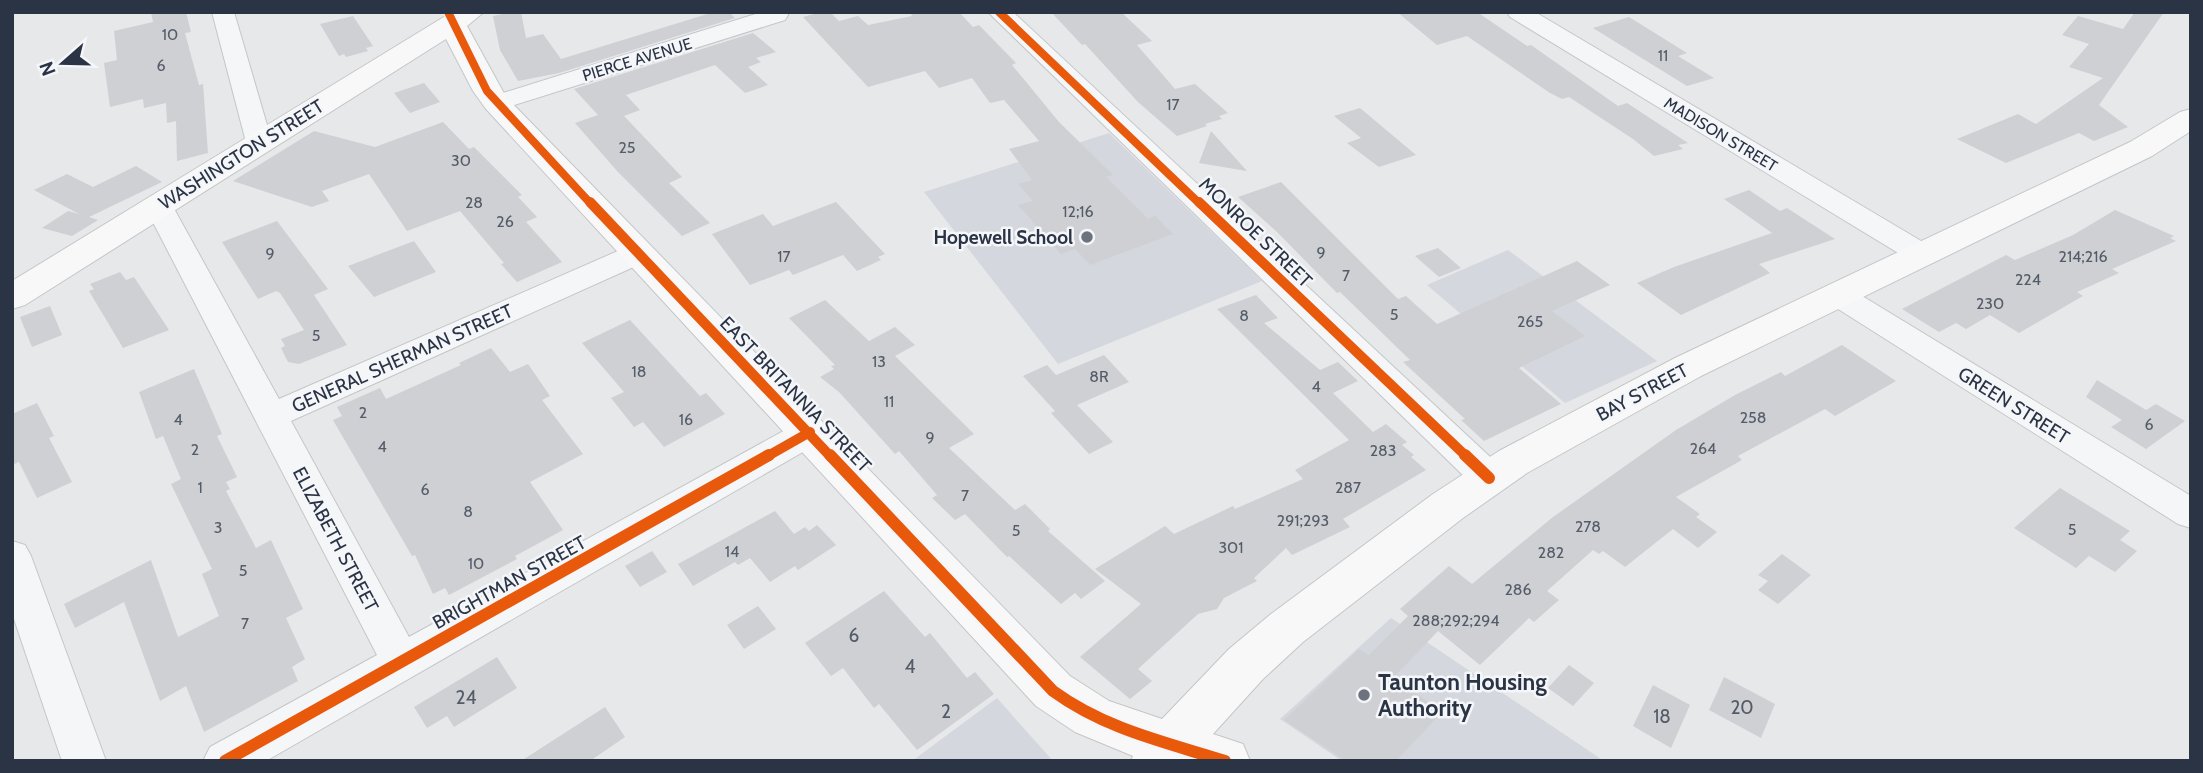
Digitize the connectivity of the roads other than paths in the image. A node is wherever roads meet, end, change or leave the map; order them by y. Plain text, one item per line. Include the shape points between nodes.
1 (223, 12) edge
2 (999, 12) edge
3 (1518, 12) edge
4 (777, 15) dead end
5 (457, 16) edge
6 (496, 103) junction
7 (2189, 121) edge
8 (260, 142) junction
9 (158, 205) junction
10 (637, 254) junction
11 (1923, 255) junction
12 (1838, 295) junction
13 (12, 298) edge
14 (271, 416) junction
15 (810, 432) junction
16 (1489, 478) junction
17 (2191, 514) edge
18 (12, 556) edge
19 (402, 663) junction
20 (1162, 752) edge
21 (85, 761) edge
22 (225, 761) edge
23 (1225, 761) edge

1 - 8 street
2 - 16 street, MONROE STREET
3 - 11 street, MADISON STREET
4 - 6 street, PIERCE AVENUE
5 - 6 street, EAST BRITANNIA STREET
5 - 8 street, WASHINGTON STREET
6 - 10 street, EAST BRITANNIA STREET
7 - 11 street, BAY STREET
8 - 9 street, WASHINGTON STREET
9 - 13 street, WASHINGTON STREET
9 - 14 street, GENERAL SHERMAN STREET
10 - 14 street, GENERAL SHERMAN STREET
10 - 15 street, EAST BRITANNIA STREET
11 - 12 street, BAY STREET
12 - 16 street, BAY STREET via 1639,393
12 - 17 street, GREEN STREET
14 - 19 street, ELIZABETH STREET
15 - 19 street, BRIGHTMAN STREET
15 - 20 street, EAST BRITANNIA STREET via 1053,691 1074,708
16 - 20 street, BAY STREET via 1287,628 1245,664
18 - 21 street
19 - 22 street, BRIGHTMAN STREET
20 - 23 street, EAST BRITANNIA STREET

